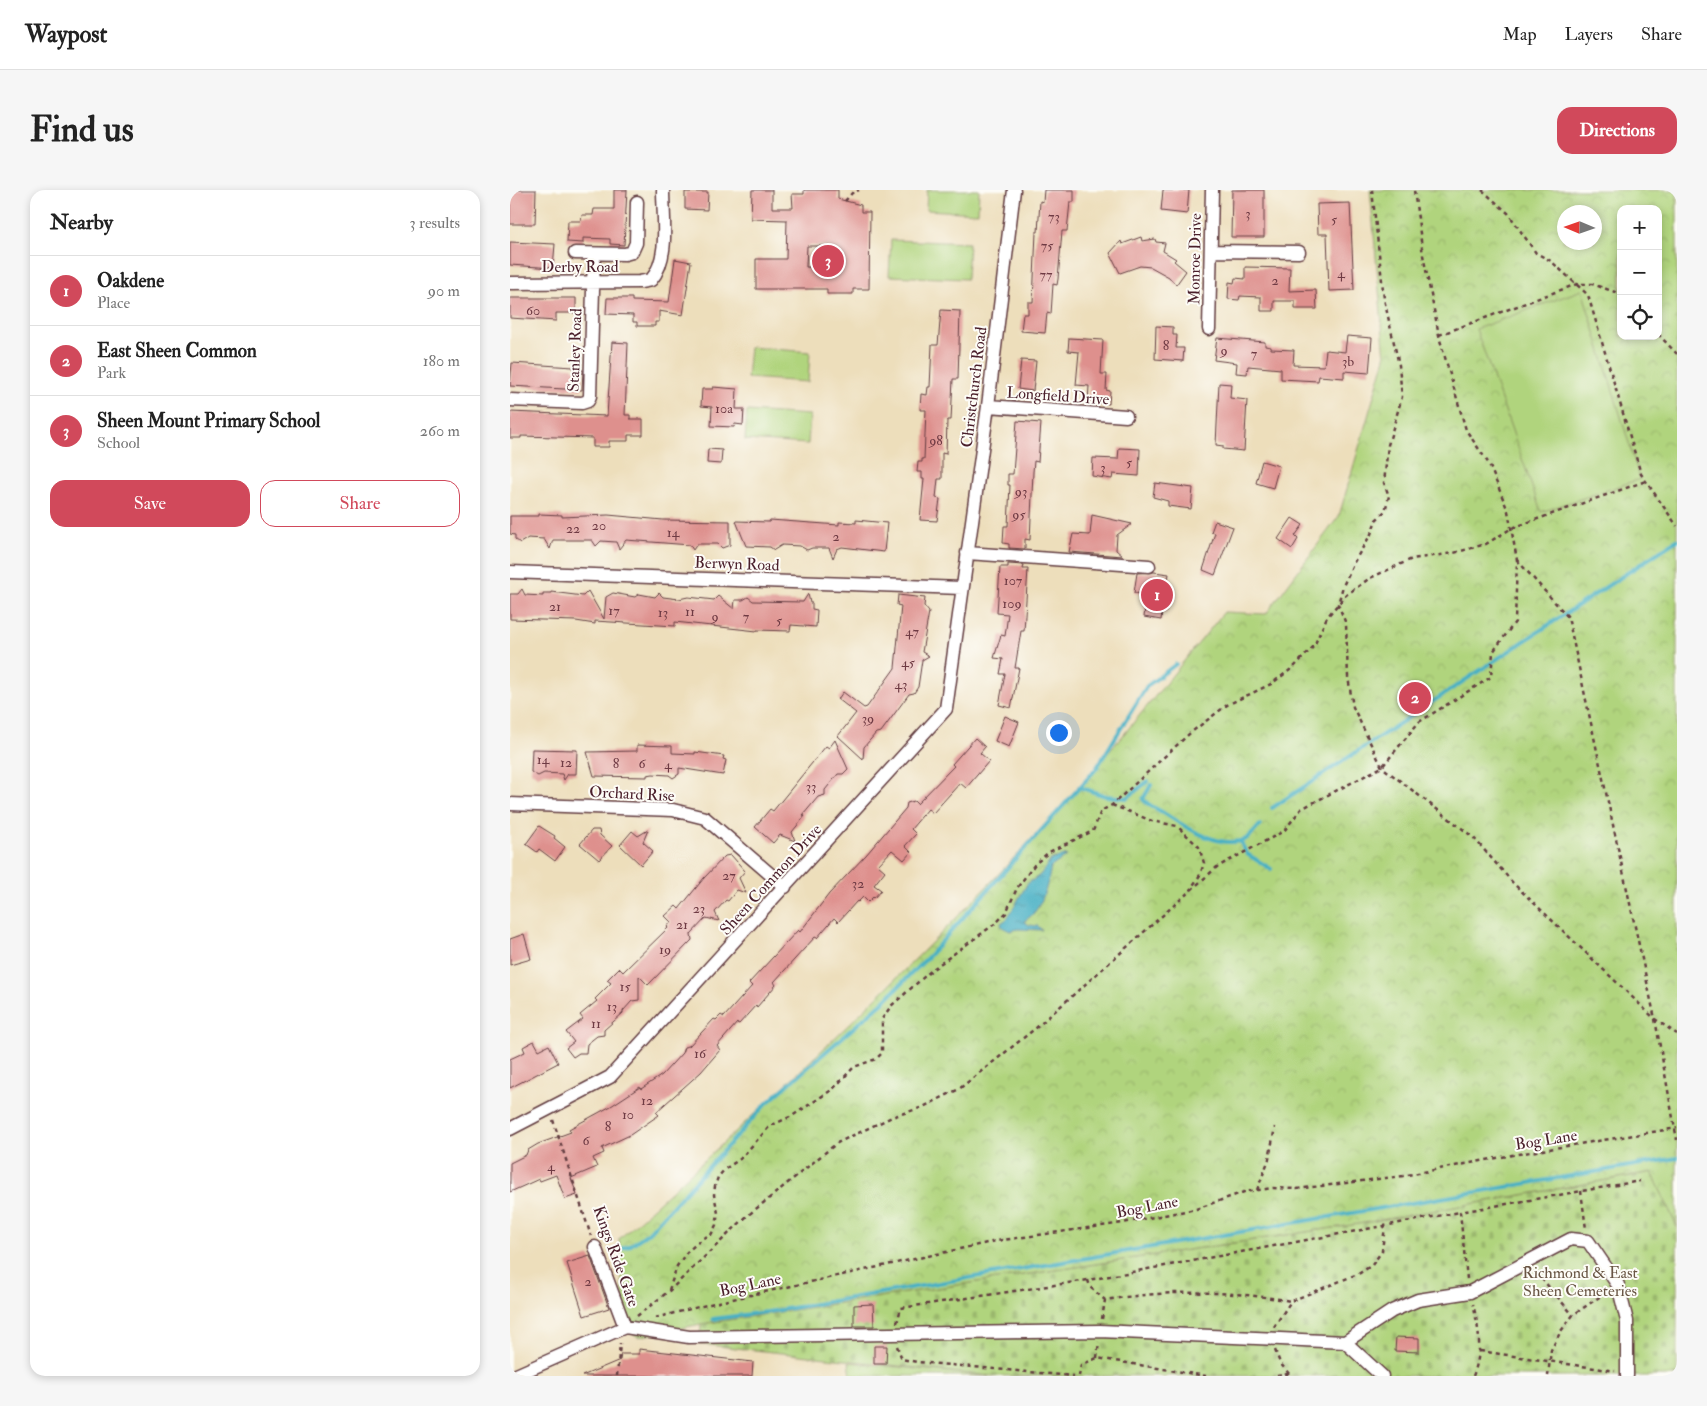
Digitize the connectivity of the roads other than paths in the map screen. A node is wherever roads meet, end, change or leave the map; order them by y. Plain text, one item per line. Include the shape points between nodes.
1 (663, 190) edge
2 (1014, 190) edge
3 (1212, 190) edge
4 (637, 202) dead end
5 (1211, 251) junction
6 (1299, 252) dead end
7 (575, 253) dead end
8 (594, 254) junction
9 (593, 282) junction
10 (510, 283) edge
11 (1209, 329) dead end
12 (510, 400) edge
13 (988, 406) junction
14 (1126, 416) dead end
15 (967, 553) junction
16 (1149, 566) dead end
17 (510, 572) edge
18 (962, 588) junction
19 (510, 804) edge
20 (785, 888) junction
21 (510, 1129) edge
22 (595, 1247) road end
23 (625, 1327) junction
24 (1345, 1342) junction
25 (1627, 1374) edge
26 (514, 1376) edge
27 (1382, 1376) edge

1 - 9 street, Derby Road via 662,257 651,280
2 - 13 street, Christchurch Road
3 - 5 street, Monroe Drive
4 - 8 street via 636,243 632,252
5 - 6 street
5 - 11 street, Monroe Drive
7 - 8 street
8 - 9 street
9 - 10 street, Derby Road
9 - 12 street, Stanley Road via 588,401
13 - 14 street, Longfield Drive
13 - 15 street, Christchurch Road
15 - 16 street
15 - 18 street, Christchurch Road
17 - 18 street, Berwyn Road
18 - 20 street, Sheen Common Drive via 946,709
19 - 20 street, Orchard Rise via 673,810 705,818
20 - 21 street, Sheen Common Drive via 610,1077
22 - 23 street, Kings Ride Gate
23 - 24 street via 689,1338 1100,1331
23 - 26 street, Kings Ride Gate
24 - 25 street via 1392,1311 1418,1300 1470,1292 1571,1239 1588,1241 1618,1286 1627,1322
24 - 27 street

